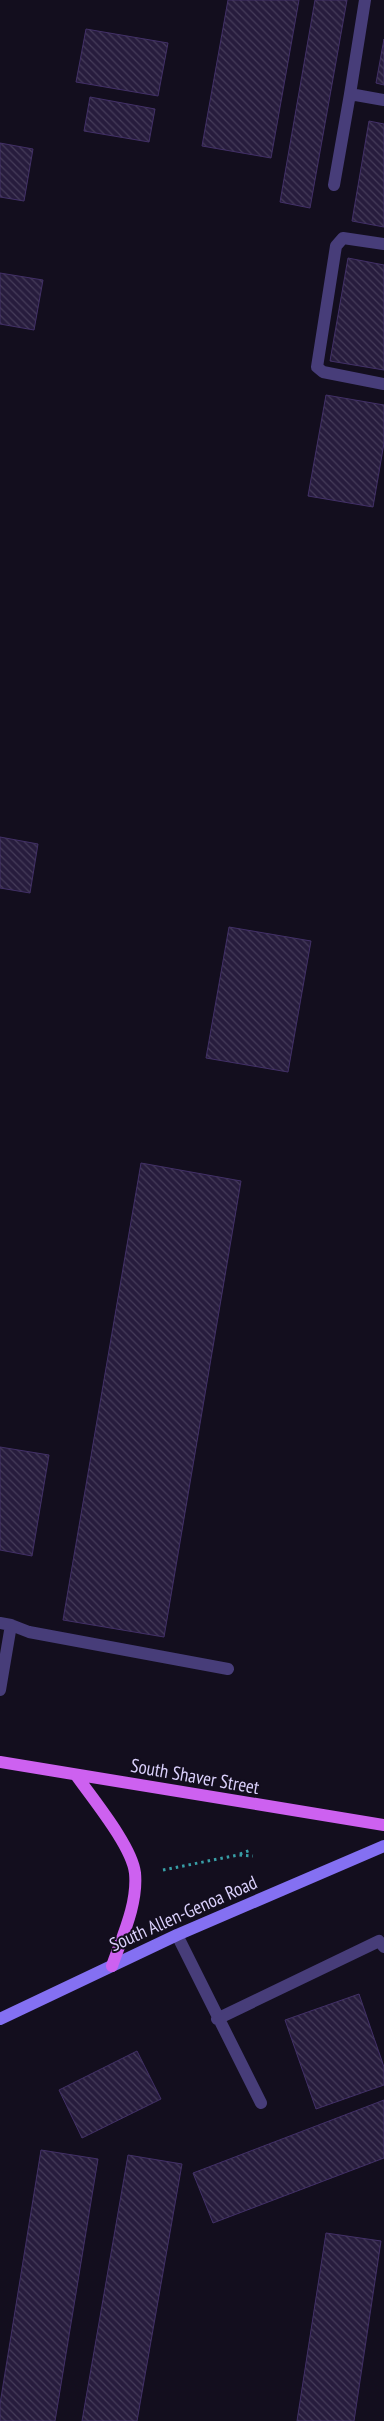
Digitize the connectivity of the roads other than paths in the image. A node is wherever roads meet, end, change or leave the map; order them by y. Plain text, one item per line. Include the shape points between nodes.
1 (365, 0) edge
2 (350, 94) junction
3 (384, 100) edge
4 (334, 185) dead end
5 (384, 244) edge
6 (384, 384) edge
7 (5, 1624) edge
8 (228, 1668) dead end
9 (0, 1690) edge
10 (0, 1762) edge
11 (76, 1775) junction
12 (384, 1825) edge
13 (384, 1846) edge
14 (177, 1935) junction
15 (384, 1947) edge
16 (112, 1966) junction
17 (0, 2019) edge
18 (217, 2019) junction
19 (261, 2103) dead end

1 - 2 lane
2 - 3 lane
2 - 4 lane
5 - 6 lane via 343,238 336,246 318,366 323,372
7 - 8 lane via 29,1632
7 - 9 lane
10 - 11 main road, South Shaver Street
11 - 12 main road, South Shaver Street
11 - 16 main road via 124,1844 135,1873 132,1908
13 - 14 main road, South Allen-Genoa Road
14 - 16 main road, South Allen-Genoa Road
14 - 18 lane
15 - 18 lane via 378,1941
16 - 17 main road, South Allen-Genoa Road
18 - 19 lane

